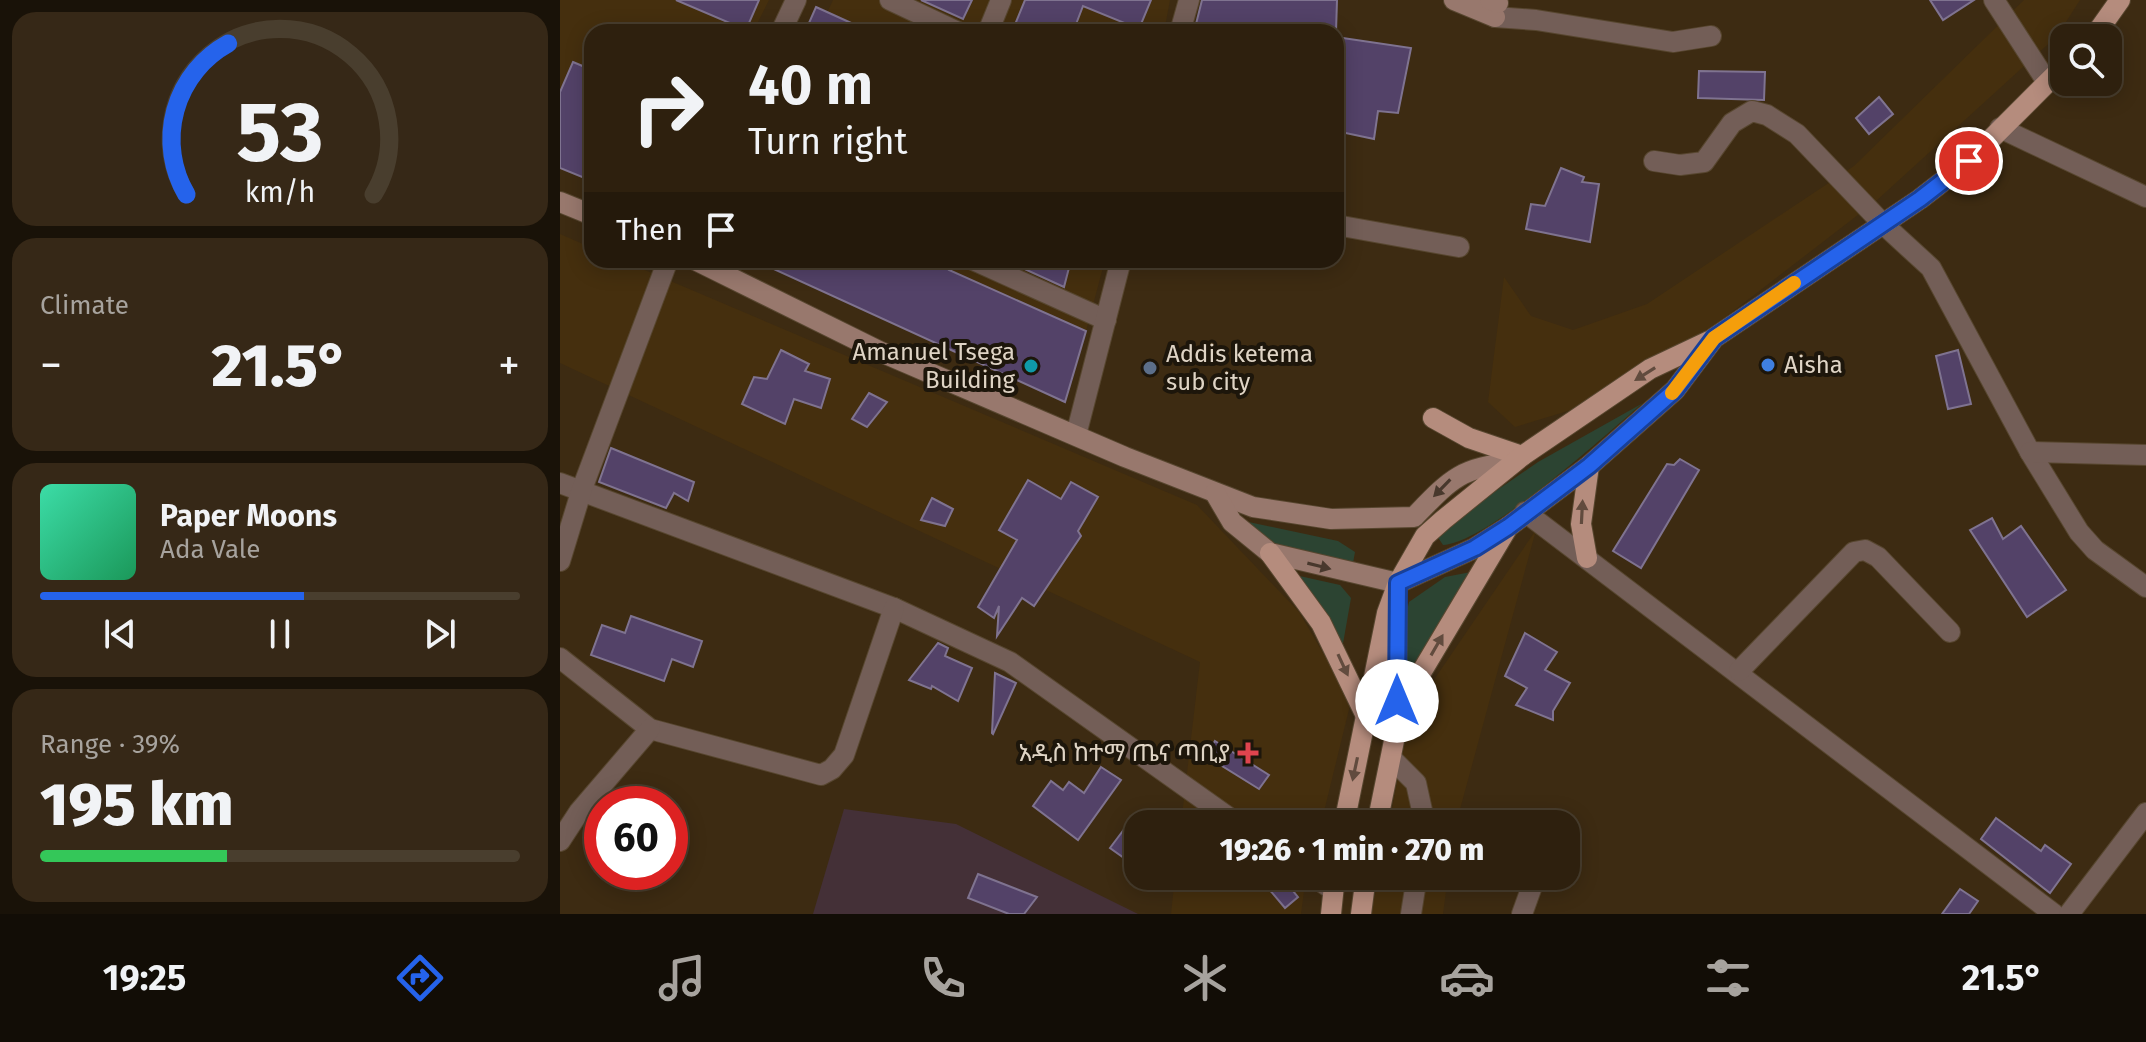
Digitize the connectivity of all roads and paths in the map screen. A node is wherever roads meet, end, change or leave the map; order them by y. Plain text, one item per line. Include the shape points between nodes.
1 (796, 0) edge
2 (890, 0) edge
3 (1001, 0) edge
4 (1189, 0) edge
5 (1454, 0) edge
6 (1994, 0) edge
7 (2120, 0) edge
8 (1495, 7) edge
9 (785, 24) edge
10 (941, 24) edge
11 (991, 24) edge
12 (1182, 24) edge
13 (2103, 24) edge
14 (1711, 36) dead end
15 (2050, 79) edge
16 (2047, 82) junction
17 (2000, 128) junction
18 (1654, 161) dead end
19 (2146, 197) edge
20 (560, 202) edge
21 (584, 212) edge
22 (1882, 223) junction
23 (1344, 226) edge
24 (1459, 247) dead end
25 (665, 268) edge
26 (711, 268) edge
27 (991, 268) edge
28 (1119, 268) edge
29 (1106, 320) junction
30 (1714, 338) junction
31 (1433, 418) dead end
32 (1076, 435) junction
33 (2030, 452) junction
34 (2146, 455) edge
35 (1518, 460) junction
36 (1589, 466) junction
37 (560, 483) edge
38 (582, 489) junction
39 (1215, 493) junction
40 (1525, 512) junction
41 (1508, 527) junction
42 (1270, 553) junction
43 (1587, 558) junction
44 (560, 561) edge
45 (1398, 583) junction
46 (2146, 587) edge
47 (894, 608) junction
48 (1950, 632) dead end
49 (560, 658) edge
50 (1739, 671) junction
51 (1365, 714) junction
52 (650, 729) junction
53 (1396, 731) junction
54 (1391, 758) junction
55 (1219, 810) edge
56 (1347, 810) edge
57 (1380, 810) edge
58 (1422, 810) edge
59 (2146, 813) edge
60 (560, 841) edge
61 (1333, 890) edge
62 (1364, 890) edge
63 (1415, 890) edge
64 (1531, 890) edge
65 (1331, 914) edge
66 (1361, 914) edge
67 (1411, 914) edge
68 (1522, 914) edge
69 (2054, 914) edge
70 (2069, 914) edge

1 - 9 street
2 - 10 street
3 - 11 street
4 - 12 street
5 - 8 main road
6 - 16 street
7 - 13 main road
8 - 14 street via 1536,20 1673,42
15 - 16 main road
16 - 17 main road
17 - 19 street
17 - 22 main road via 1969,161
18 - 22 street via 1697,165 1739,117 1752,111 1767,115 1797,134
20 - 21 main road
22 - 30 main road
22 - 33 street via 1931,268
23 - 24 street
25 - 38 street
26 - 32 main road via 881,352
27 - 29 street
28 - 29 street
29 - 32 street
30 -> 35 main road via 1650,369
30 - 36 main road via 1675,390
31 - 35 main road
32 - 39 main road
33 - 34 street
33 - 46 street via 2079,532
35 -> 39 main road via 1452,478 1414,517 1331,519 1253,507
35 - 45 main road via 1425,536
36 - 40 main road
43 -> 36 main road via 1581,524
37 - 38 street
38 - 44 street
38 - 47 street
39 - 42 main road via 1232,522
40 - 41 main road
40 - 43 street
41 - 45 main road
53 -> 41 main road via 1409,693
42 -> 45 main road
42 -> 51 main road via 1321,623
43 - 50 street
45 - 51 main road
45 - 53 main road
47 - 52 street via 844,755 821,775
47 - 55 street via 1034,675
48 - 50 street via 1878,557 1865,550 1854,552
49 - 52 street
50 - 69 street
51 -> 56 main road
52 - 60 street
53 - 54 main road
54 - 57 main road
54 - 58 street via 1416,783
59 - 70 street
61 - 65 main road
62 - 66 main road
63 - 67 street
64 - 68 street

